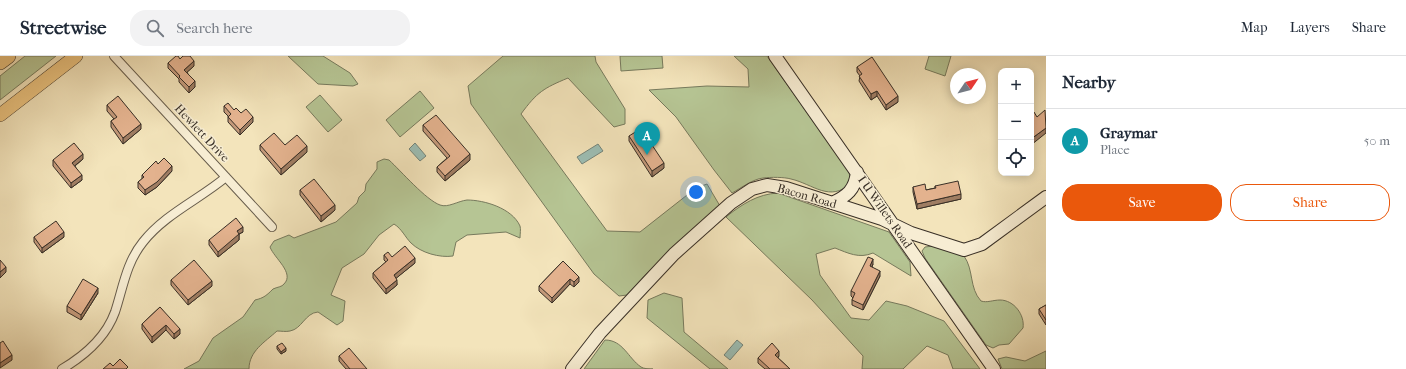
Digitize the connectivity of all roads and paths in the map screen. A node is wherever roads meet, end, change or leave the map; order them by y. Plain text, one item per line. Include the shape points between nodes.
1 (8, 56) edge
2 (76, 56) edge
3 (114, 56) edge
4 (775, 56) edge
5 (0, 62) edge
6 (0, 115) edge
7 (857, 172) junction
8 (226, 177) junction
9 (1046, 197) edge
10 (832, 203) junction
11 (895, 226) junction
12 (272, 227) dead end
13 (62, 369) edge
14 (572, 369) edge
15 (994, 369) edge

1 - 5 highway
2 - 6 main road
3 - 8 street, Hewlett Drive
4 - 7 street, I U Willets Road
7 - 10 street via 855,184 850,192
7 - 11 street, I U Willets Road
8 - 12 street, Hewlett Drive
8 - 13 street via 164,222 142,243 128,267 114,314 105,331 82,356
9 - 11 street, Bacon Road via 982,244 964,250
10 - 11 street, Bacon Road via 882,219
10 - 14 street, Bacon Road via 786,188 767,186 752,189 731,203 674,254 600,333
11 - 15 street, I U Willets Road

